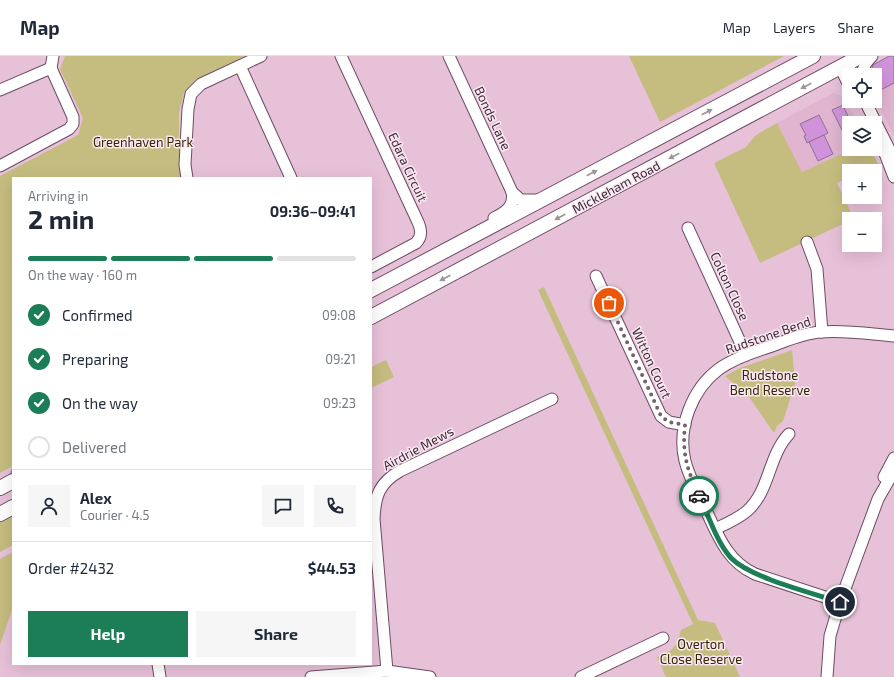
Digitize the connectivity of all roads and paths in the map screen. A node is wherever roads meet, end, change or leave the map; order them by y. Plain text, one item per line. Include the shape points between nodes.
1 (53, 56) edge
2 (261, 56) edge
3 (341, 56) edge
4 (449, 56) edge
5 (813, 56) edge
6 (861, 56) edge
7 (872, 56) edge
8 (844, 64) edge
9 (240, 66) junction
10 (51, 68) junction
11 (864, 68) edge
12 (0, 90) edge
13 (868, 108) edge
14 (882, 149) edge
15 (894, 159) edge
16 (0, 166) edge
17 (187, 177) edge
18 (291, 177) edge
19 (894, 177) edge
20 (512, 192) junction
21 (545, 197) junction
22 (688, 228) dead end
23 (807, 242) dead end
24 (416, 266) junction
25 (372, 267) edge
26 (596, 276) dead end
27 (372, 289) edge
28 (372, 316) edge
29 (822, 332) junction
30 (894, 336) edge
31 (746, 355) junction
32 (552, 399) dead end
33 (685, 425) junction
34 (789, 434) dead end
35 (894, 459) edge
36 (894, 471) edge
37 (12, 482) edge
38 (0, 488) edge
39 (878, 499) junction
40 (12, 508) edge
41 (0, 514) edge
42 (715, 529) junction
43 (840, 602) junction
44 (663, 638) dead end
45 (158, 665) edge
46 (387, 671) junction
47 (160, 677) edge
48 (311, 677) edge
49 (430, 677) edge
50 (582, 677) edge
51 (827, 677) edge

1 - 10 street
2 - 9 street
3 - 25 street, Edara Circuit via 421,232 416,243
4 - 20 street, Bonds Lane
21 -> 5 main road, Mickleham Road
6 - 8 main road, Mickleham Road
7 - 11 street
8 -> 28 main road, Mickleham Road
9 - 17 street via 201,84 190,97 185,165
9 - 18 street
10 - 12 street
10 - 16 street via 73,117 73,124 69,129
13 - 15 street
14 - 19 street
20 - 21 street via 523,201
20 - 24 street via 513,202 506,211 444,245
21 - 24 main road, Mickleham Road
22 - 31 street, Colton Close
23 - 29 street via 817,268
24 - 27 main road, Mickleham Road
26 - 33 street, Witton Court via 661,416 669,422
29 - 30 street, Rudstone Bend
29 - 31 street, Rudstone Bend via 805,335
31 - 33 street, Rudstone Bend via 726,364 706,381 690,406
32 - 46 street, Airdrie Mews via 387,478 376,497 374,519
33 - 42 street, Rudstone Bend via 685,461
34 - 42 street via 780,445 756,502 740,516
35 - 39 street via 886,472
36 - 39 street
37 - 38 main road
39 - 43 street
40 - 41 main road
42 - 43 street, Rudstone Bend via 726,551 743,568
43 - 51 street via 830,636
44 - 50 street
45 - 47 street
46 - 48 street
46 - 49 street

